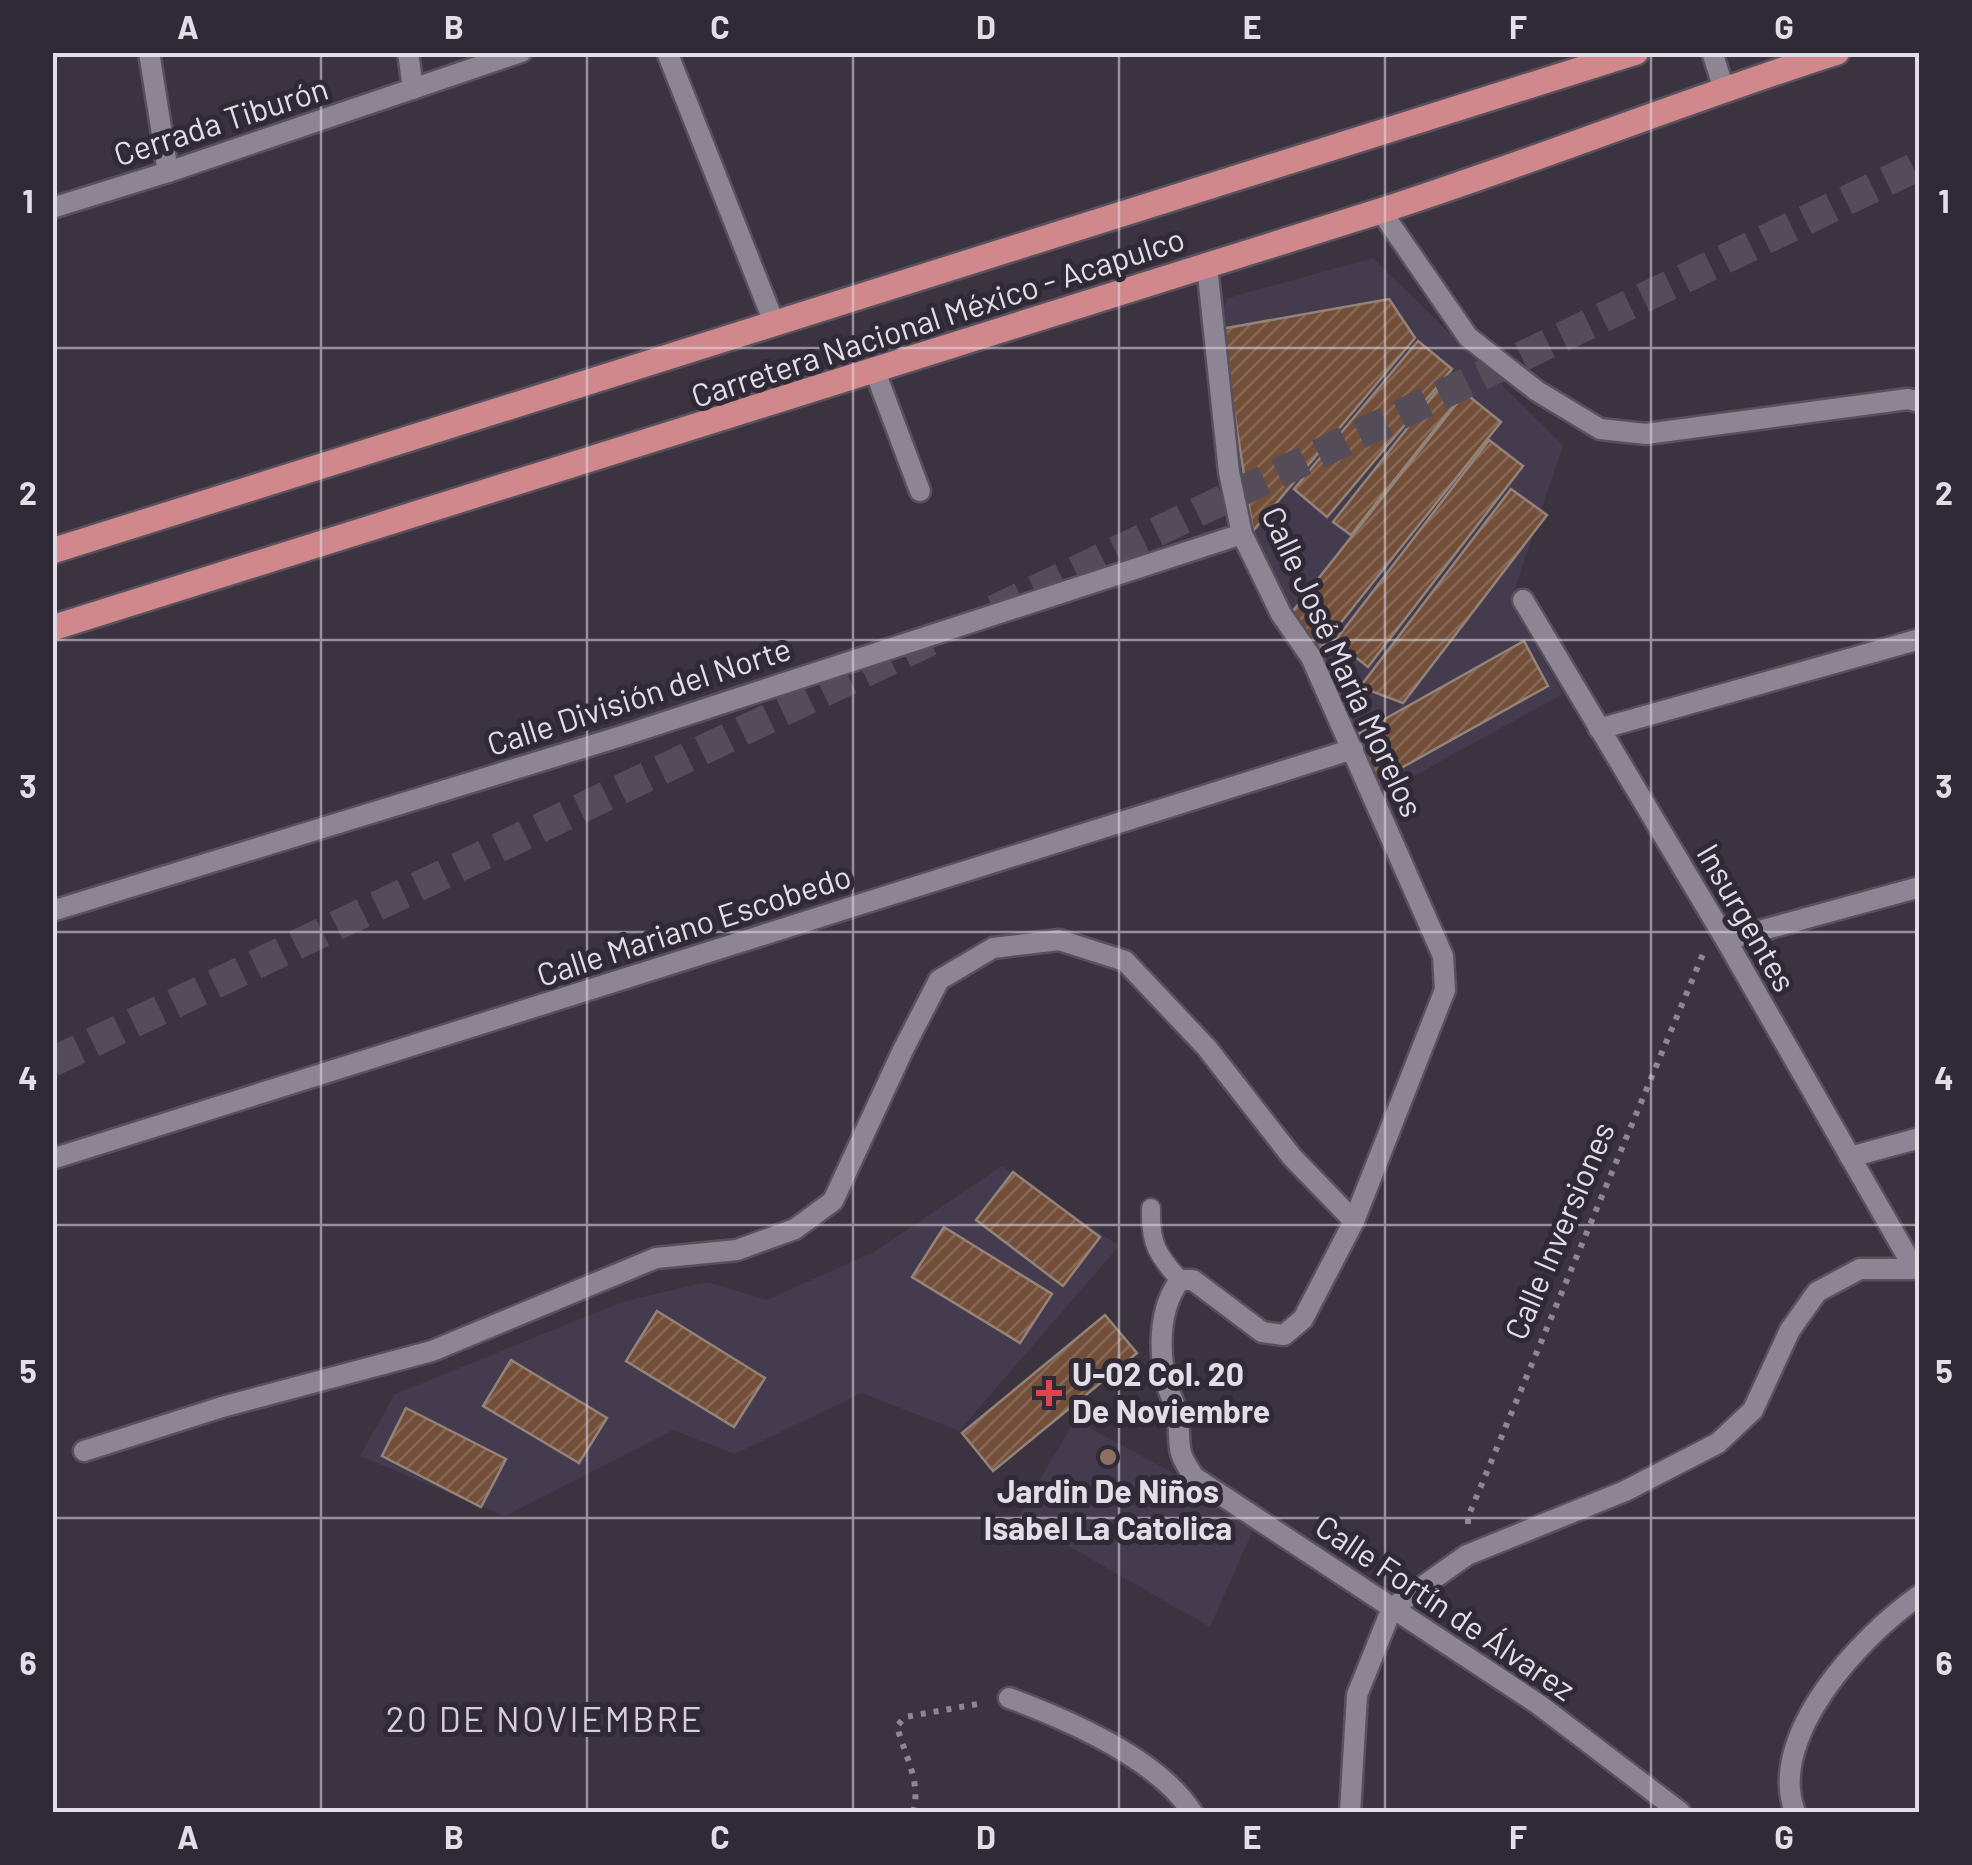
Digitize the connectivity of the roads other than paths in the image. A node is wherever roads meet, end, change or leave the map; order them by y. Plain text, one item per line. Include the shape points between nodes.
1 (149, 52) edge
2 (408, 52) edge
3 (521, 52) edge
4 (668, 52) edge
5 (1636, 52) edge
6 (1712, 52) edge
7 (1837, 52) edge
8 (1724, 88) junction
9 (413, 89) junction
10 (168, 172) junction
11 (52, 208) edge
12 (1381, 211) junction
13 (1207, 266) junction
14 (775, 324) junction
15 (876, 374) junction
16 (1920, 402) edge
17 (920, 491) dead end
18 (1242, 534) junction
19 (52, 551) edge
20 (1522, 600) dead end
21 (52, 628) edge
22 (1920, 639) edge
23 (1599, 729) junction
24 (1353, 749) junction
25 (1920, 888) edge
26 (52, 911) edge
27 (1726, 940) junction
28 (1920, 1138) edge
29 (1850, 1157) junction
30 (52, 1160) edge
31 (1151, 1208) dead end
32 (1354, 1221) junction
33 (1917, 1268) edge
34 (1180, 1280) junction
35 (84, 1451) dead end
36 (1920, 1595) edge
37 (1392, 1608) junction
38 (1009, 1698) road end
39 (1192, 1812) edge
40 (1350, 1812) edge
41 (1680, 1812) edge
42 (1794, 1812) edge

1 - 10 street
2 - 9 street
3 - 9 street, Cerrada Tiburón
4 - 14 street
5 - 14 main road, Carretera Nacional México - Acapulco
6 - 8 street
7 - 8 main road, Carretera Nacional México - Acapulco
8 - 12 main road, Carretera Nacional México - Acapulco
9 - 10 street, Cerrada Tiburón
10 - 11 street, Cerrada Tiburón
12 - 13 main road, Carretera Nacional México - Acapulco
12 - 16 street via 1468,338 1600,429 1646,434
13 - 15 main road, Carretera Nacional México - Acapulco
13 - 18 street, Calle José María Morelos via 1228,472
14 - 19 main road, Carretera Nacional México - Acapulco
15 - 17 street
15 - 21 main road, Carretera Nacional México - Acapulco
18 - 24 street, Calle José María Morelos
18 - 26 street, Calle División del Norte
20 - 23 street, Insurgentes
22 - 23 street
23 - 27 street, Insurgentes
24 - 30 street, Calle Mariano Escobedo
24 - 32 street, Calle José María Morelos via 1443,956 1444,990
25 - 27 street
27 - 29 street, Insurgentes
28 - 29 street
29 - 33 street, Insurgentes
31 - 34 lane via 1150,1236
32 - 34 street, Calle José María Morelos via 1303,1319 1284,1335 1262,1332 1206,1286
32 - 35 street via 1125,961 1059,940 993,948 939,980 833,1200 795,1229 737,1250 656,1258 432,1351
33 - 37 street via 1860,1268 1817,1292 1790,1330 1753,1410 1718,1443 1625,1491 1467,1556
34 - 37 street, Calle Fortín de Álvarez via 1164,1315 1162,1348 1178,1414 1178,1453 1194,1477
36 - 42 street via 1826,1684 1794,1746
37 - 40 street via 1357,1695
37 - 41 street, Calle Fortín de Álvarez via 1538,1704
38 - 39 street via 1130,1755

